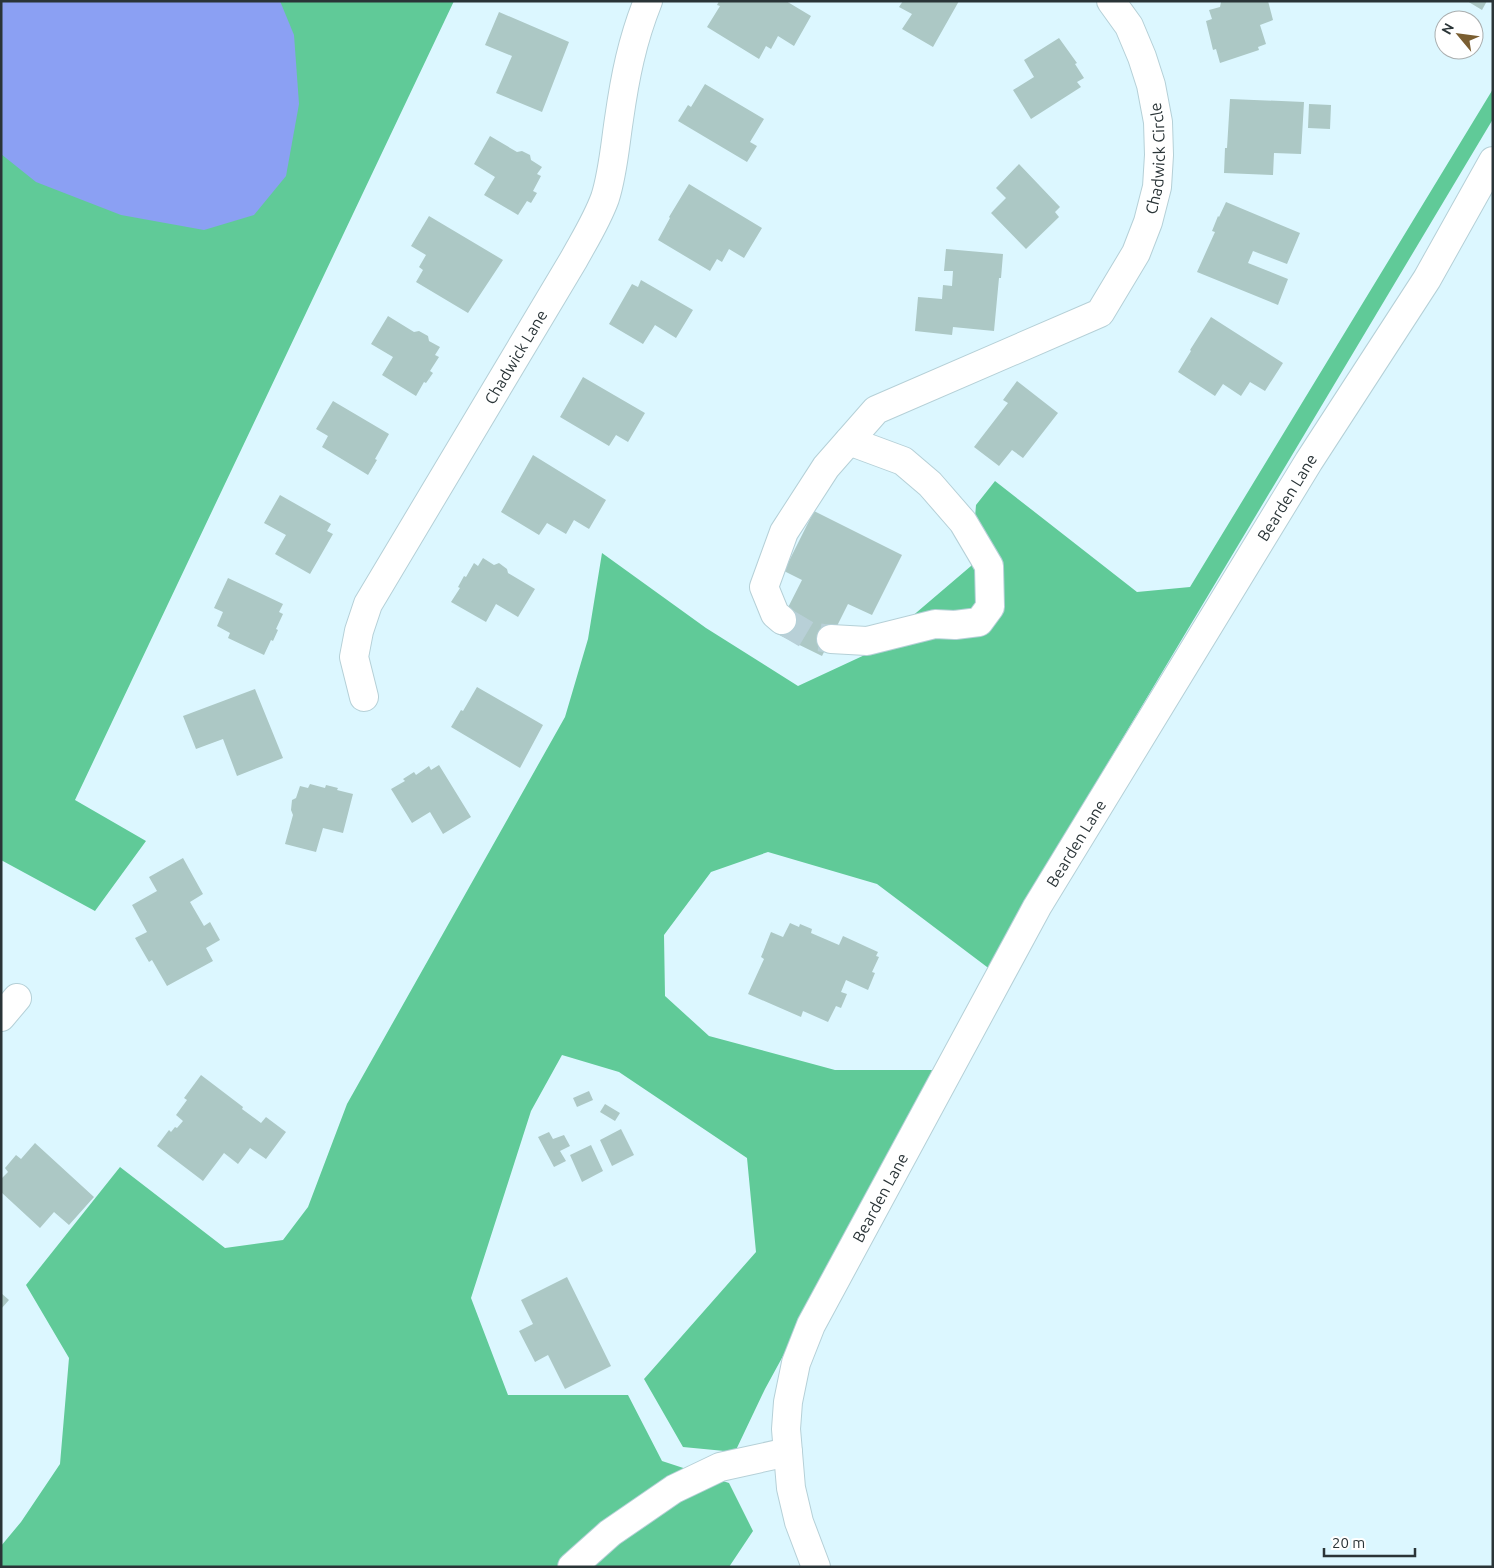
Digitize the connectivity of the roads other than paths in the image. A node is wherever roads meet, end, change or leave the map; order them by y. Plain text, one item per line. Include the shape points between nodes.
1 (648, 1) edge
2 (1111, 1) edge
3 (1493, 161) edge
4 (849, 441) junction
5 (782, 620) tunnel mouth
6 (830, 639) tunnel mouth
7 (364, 698) dead end
8 (788, 1452) junction
9 (572, 1567) edge
10 (816, 1567) edge

1 - 7 street, Chadwick Lane via 629,58 605,197 574,259 368,604 358,631 354,657
2 - 4 street, Chadwick Circle via 1129,26 1151,85 1158,122 1159,155 1157,188 1148,222 1136,252 1100,313 876,410
3 - 8 street, Bearden Lane via 1428,279 1309,461 1036,907 811,1326 796,1363 788,1402
4 - 5 street via 826,467 784,532 764,587 774,614
4 - 6 street via 903,461 930,484 963,522 989,566 990,607 979,622 935,624 867,641
8 - 9 street via 720,1467 674,1489 610,1533
8 - 10 street, Bearden Lane via 791,1488

